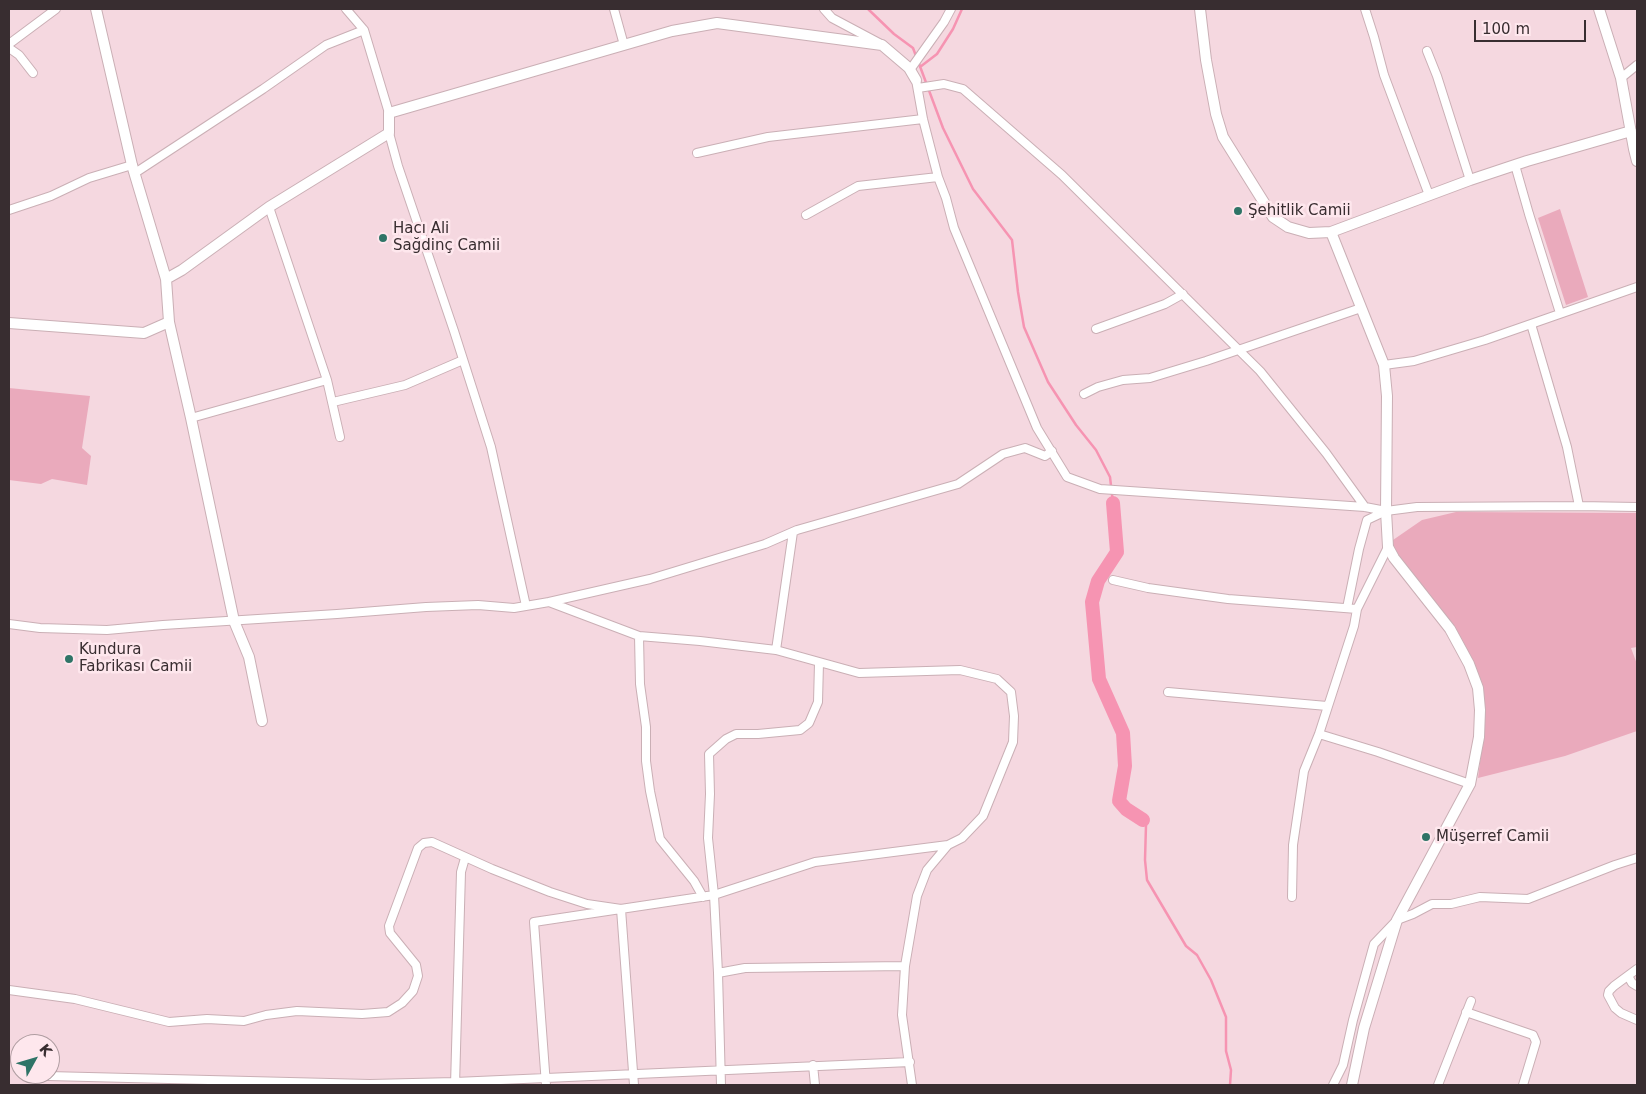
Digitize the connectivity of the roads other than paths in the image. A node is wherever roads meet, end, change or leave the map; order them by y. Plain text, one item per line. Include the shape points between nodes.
1 (56, 9) edge
2 (96, 9) edge
3 (346, 9) edge
4 (614, 9) edge
5 (824, 9) edge
6 (951, 9) edge
7 (1200, 9) edge
8 (1365, 9) edge
9 (1599, 9) edge
10 (364, 30) junction
11 (9, 44) edge
12 (624, 45) junction
13 (882, 45) junction
14 (9, 48) edge
15 (1427, 51) dead end
16 (1637, 65) edge
17 (911, 67) junction
18 (33, 73) dead end
19 (1621, 78) junction
20 (919, 85) junction
21 (390, 113) junction
22 (923, 119) junction
23 (1631, 131) junction
24 (389, 133) junction
25 (697, 153) dead end
26 (1637, 161) edge
27 (1515, 165) junction
28 (133, 169) junction
29 (938, 177) junction
30 (1470, 180) junction
31 (1430, 196) junction
32 (269, 207) junction
33 (9, 210) edge
34 (806, 215) dead end
35 (1331, 232) junction
36 (166, 279) junction
37 (1637, 288) edge
38 (1183, 294) junction
39 (1361, 308) junction
40 (1560, 313) junction
41 (168, 322) junction
42 (9, 323) edge
43 (1531, 324) junction
44 (1096, 329) dead end
45 (1240, 349) junction
46 (463, 360) junction
47 (1384, 365) junction
48 (327, 380) junction
49 (1084, 394) dead end
50 (333, 402) junction
51 (191, 418) junction
52 (340, 437) dead end
53 (1052, 451) junction
54 (1579, 506) junction
55 (1365, 507) junction
56 (1637, 507) edge
57 (1386, 511) junction
58 (792, 532) junction
59 (1388, 547) junction
60 (1113, 580) dead end
61 (549, 602) junction
62 (526, 606) junction
63 (1348, 608) junction
64 (1357, 609) junction
65 (234, 621) junction
66 (9, 624) edge
67 (639, 636) junction
68 (776, 650) junction
69 (819, 663) junction
70 (1168, 692) dead end
71 (1327, 706) junction
72 (262, 721) dead end
73 (1319, 734) junction
74 (1470, 784) junction
75 (948, 844) junction
76 (466, 858) junction
77 (1637, 858) edge
78 (714, 896) junction
79 (703, 897) junction
80 (1292, 897) dead end
81 (621, 909) junction
82 (1397, 920) junction
83 (905, 966) junction
84 (1637, 969) edge
85 (718, 973) junction
86 (1628, 976) junction
87 (1637, 986) edge
88 (9, 990) edge
89 (1471, 1001) dead end
90 (1466, 1012) junction
91 (1637, 1020) edge
92 (910, 1062) junction
93 (814, 1065) junction
94 (721, 1071) junction
95 (634, 1074) junction
96 (60, 1076) edge
97 (546, 1081) edge
98 (455, 1084) edge
99 (634, 1085) edge
100 (721, 1085) edge
101 (814, 1085) edge
102 (912, 1085) edge
103 (1333, 1085) edge
104 (1352, 1085) edge
105 (1438, 1085) edge
106 (1523, 1085) edge

1 - 11 street
2 - 28 street
3 - 10 street
4 - 12 street
5 - 13 street via 832,18
6 - 17 street
7 - 35 street via 1206,60 1223,137 1273,216 1288,227 1309,233
8 - 31 street via 1384,75
9 - 19 street
10 - 21 street
10 - 28 street via 326,45 263,89
12 - 13 street via 672,31 717,23
12 - 21 street
13 - 17 street
14 - 18 street
15 - 30 street
16 - 19 street
17 - 20 street
19 - 23 street
20 - 22 street
20 - 38 street via 944,84 963,89 1062,175
21 - 24 street
22 - 25 street via 768,137
22 - 29 street
23 - 26 street
23 - 27 street
24 - 32 street
24 - 46 street
27 - 30 street
27 - 40 street
28 - 33 street via 89,178
28 - 36 street
29 - 34 street via 858,186
29 - 53 street via 954,228 1037,428
30 - 31 street
31 - 35 street
32 - 36 street
32 - 48 street
35 - 39 street
36 - 41 street
37 - 40 street
38 - 44 street via 1165,304
38 - 45 street
39 - 45 street
39 - 47 street
40 - 43 street
41 - 42 street via 144,333
41 - 51 street
43 - 47 street via 1414,361
43 - 54 street via 1567,447
45 - 49 street via 1150,378 1123,380
45 - 55 street via 1326,453
46 - 50 street via 406,385
46 - 62 street via 491,447
47 - 57 street via 1387,396
48 - 50 street
48 - 51 street
50 - 52 street
51 - 65 street
53 - 55 street via 1067,477 1100,489
53 - 58 street via 1045,456 1025,448 1003,454 958,484
54 - 56 street
54 - 57 street via 1417,507
55 - 57 street
57 - 59 street
57 - 63 street via 1367,520
58 - 61 street via 766,544 650,580
58 - 68 street
59 - 64 street
59 - 74 street via 1450,629 1478,688 1479,737
60 - 63 street via 1228,599
61 - 62 street
61 - 67 street
62 - 65 street via 426,607
63 - 64 street
64 - 71 street
65 - 66 street via 107,630
65 - 72 street via 249,658
67 - 68 street
67 - 79 street via 647,768 660,839
68 - 69 street
69 - 75 street via 859,673 960,670 997,679 1011,692 1013,742 983,816 962,838
69 - 78 street via 818,702 809,723 800,730 736,734 709,754 708,838
70 - 71 street
71 - 73 street
73 - 74 street
73 - 80 street via 1304,771 1293,845
74 - 82 street
75 - 78 street via 815,862
75 - 83 street via 927,870 917,896
76 - 81 street via 550,892 587,904
76 - 88 street via 432,842 418,848 388,926 416,965 418,976 413,991 388,1012 297,1011 244,1021 168,1022 75,1000
76 - 98 street via 461,872
77 - 82 street via 1528,900 1480,897 1451,904 1432,904
78 - 79 street
78 - 85 street
79 - 81 street
81 - 95 street
81 - 97 street via 534,922
82 - 103 street via 1374,944 1343,1065
82 - 104 street via 1364,1028
83 - 85 street via 745,968
83 - 92 street via 902,1014
84 - 86 street
85 - 94 street
86 - 87 street
86 - 91 street via 1609,991 1608,998 1621,1013
89 - 90 street
90 - 105 street
90 - 106 street via 1533,1035 1536,1042
92 - 93 street
92 - 102 street
93 - 94 street
93 - 101 street
94 - 95 street
94 - 100 street
95 - 97 street
95 - 99 street
96 - 98 street
97 - 98 street

